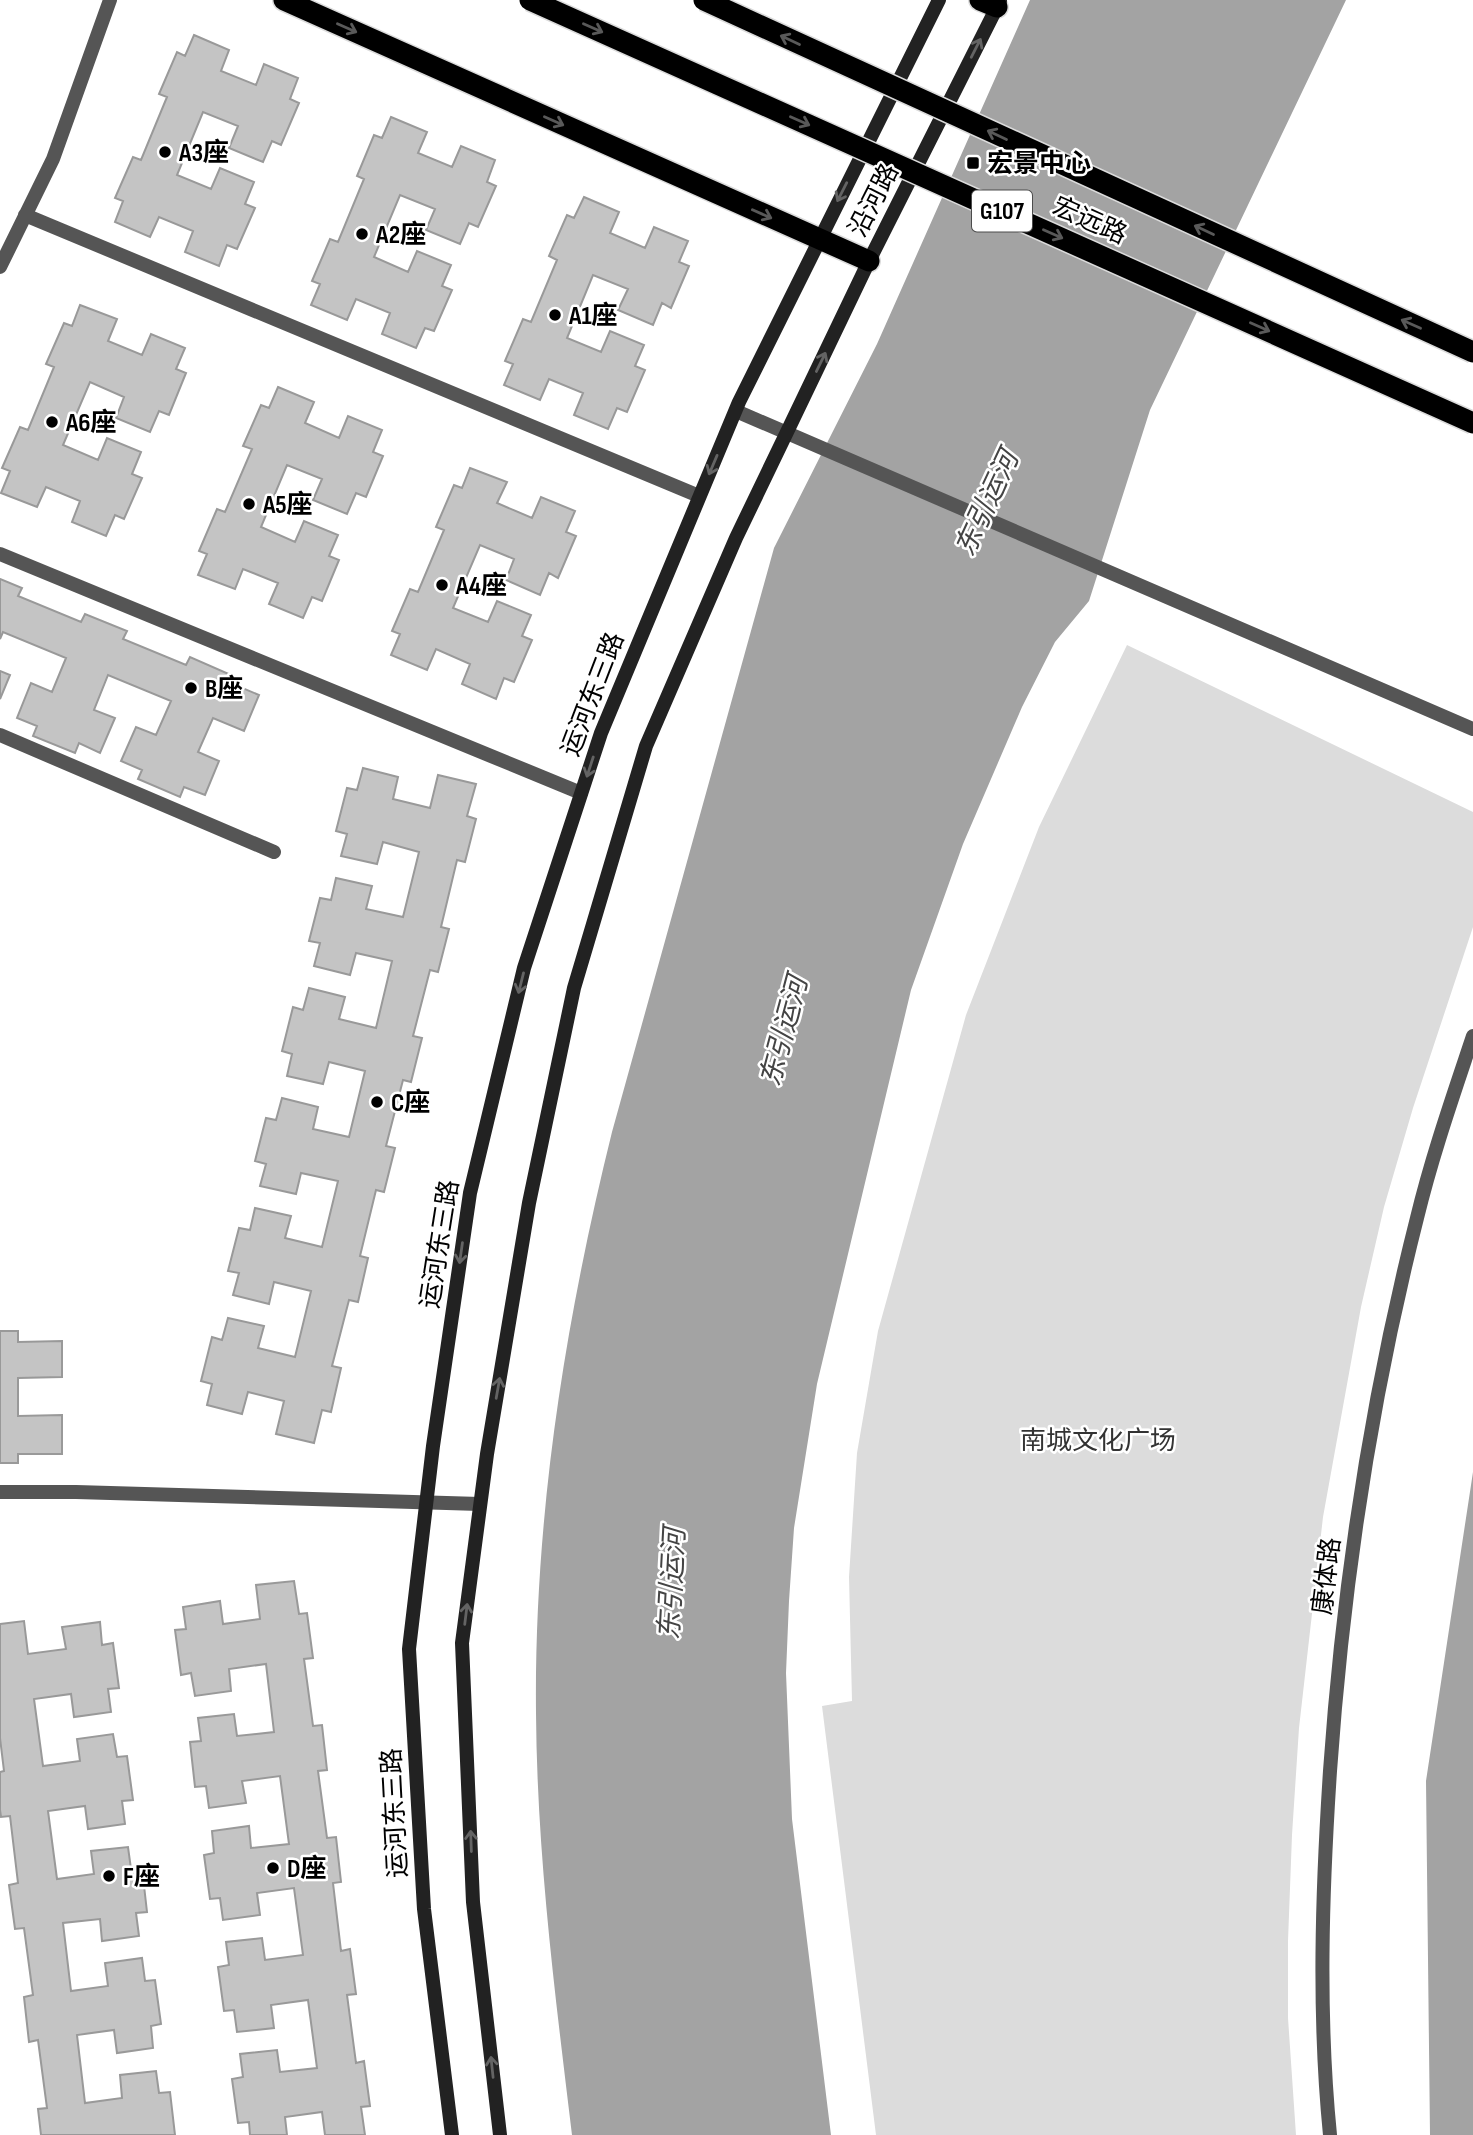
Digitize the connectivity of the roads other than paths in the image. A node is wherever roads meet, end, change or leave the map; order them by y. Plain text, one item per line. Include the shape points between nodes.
1 (110, 0) edge
2 (284, 0) edge
3 (530, 0) edge
4 (704, 0) edge
5 (939, 0) edge
6 (992, 3) edge
7 (25, 215) junction
8 (819, 239) junction
9 (869, 261) junction
10 (0, 267) edge
11 (1473, 352) edge
12 (738, 407) junction
13 (1473, 423) edge
14 (789, 428) junction
15 (699, 496) junction
16 (0, 554) edge
17 (1473, 729) edge
18 (0, 735) edge
19 (581, 793) junction
20 (274, 852) dead end
21 (1473, 1036) edge
22 (0, 1492) edge
23 (426, 1502) junction
24 (480, 1504) junction
25 (452, 2135) edge
26 (500, 2135) edge
27 (1330, 2135) edge

1 - 7 street via 53,159
2 -> 8 highway
3 -> 13 highway, 宏远路 / G107, bridge
11 -> 4 highway, 宏远路 / G107, bridge
5 -> 8 street, 沿河路
9 -> 6 street, 沿河路
7 - 10 street
7 - 15 street
8 - 9 highway
8 - 12 street, 沿河路
14 -> 9 street, 沿河路
12 - 14 street
12 -> 15 street, 运河东三路
14 - 17 street via 817,447
24 -> 14 street via 529,1203 574,988 646,746
15 -> 19 street, 运河东三路 via 601,733
16 - 19 street
18 - 20 street
19 -> 23 street, 运河东三路 via 524,968 470,1193
21 - 27 street, 康体路 via 1417,1216 1394,1315 1349,1587 1333,1732 1323,1916 1322,2017
22 - 23 street
23 - 24 street
23 - 25 street, 运河东三路 via 409,1649 424,1909
26 -> 24 street via 473,1902 462,1643

